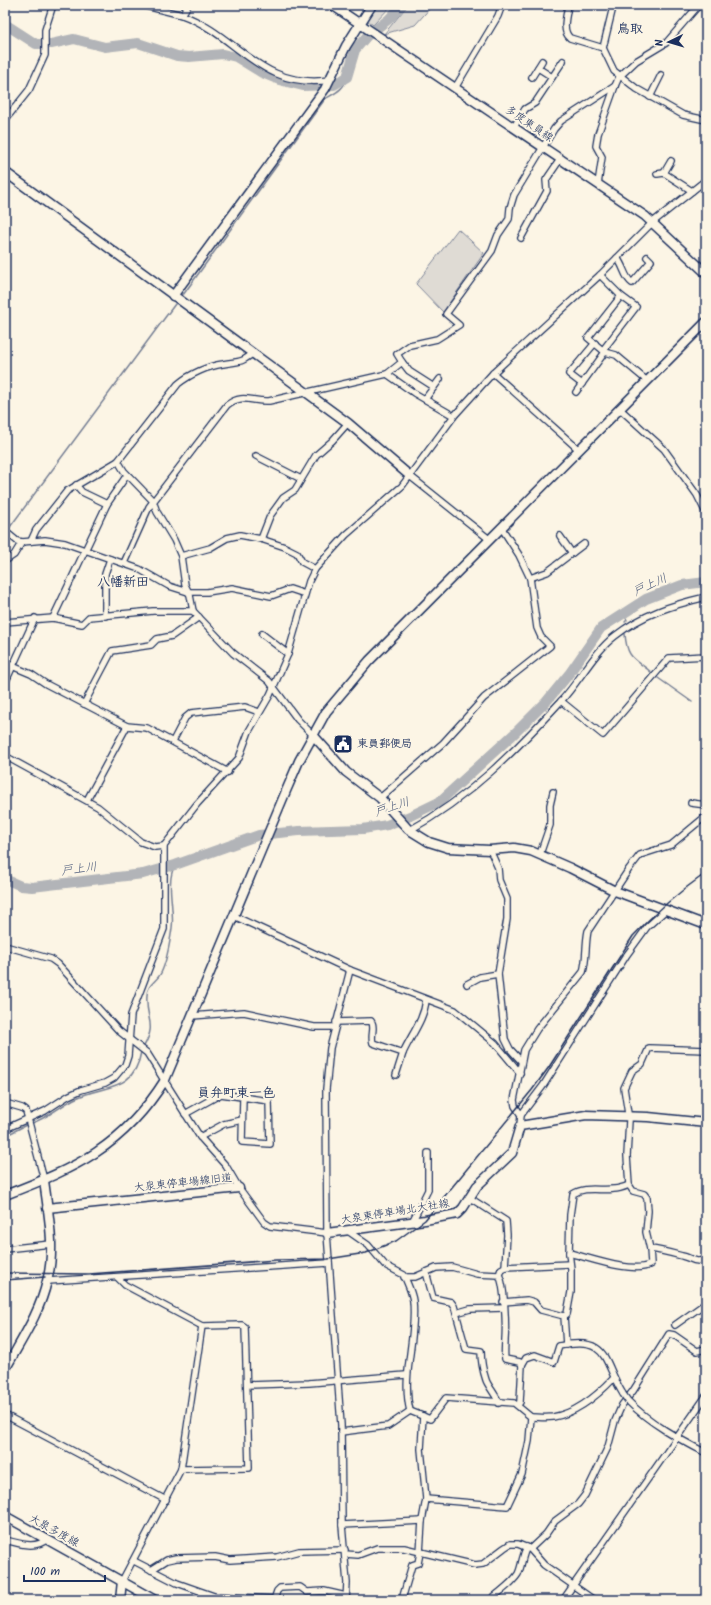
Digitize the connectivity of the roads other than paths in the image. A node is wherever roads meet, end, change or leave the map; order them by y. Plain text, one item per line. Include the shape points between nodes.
1 (53, 5) edge
2 (142, 5) edge
3 (188, 5) edge
4 (332, 5) edge
5 (372, 5) edge
6 (502, 5) edge
7 (568, 5) edge
8 (628, 5) edge
9 (700, 5) edge
10 (706, 6) edge
11 (182, 15) junction
12 (362, 25) junction
13 (603, 48) junction
14 (542, 61) dead end
15 (562, 61) dead end
16 (538, 68) junction
17 (661, 75) dead end
18 (532, 77) dead end
19 (552, 77) junction
20 (620, 77) junction
21 (328, 84) junction
22 (615, 86) junction
23 (455, 88) junction
24 (650, 97) junction
25 (5, 120) edge
26 (706, 120) edge
27 (514, 128) junction
28 (543, 147) junction
29 (560, 158) junction
30 (671, 161) dead end
31 (5, 172) edge
32 (664, 172) junction
33 (657, 174) dead end
34 (706, 180) edge
35 (598, 184) junction
36 (692, 191) junction
37 (653, 222) junction
38 (521, 238) dead end
39 (647, 257) dead end
40 (617, 258) junction
41 (706, 273) edge
42 (600, 275) junction
43 (173, 296) junction
44 (621, 296) junction
45 (706, 322) edge
46 (595, 343) junction
47 (604, 351) junction
48 (252, 354) junction
49 (402, 362) junction
50 (493, 373) junction
51 (387, 374) junction
52 (440, 379) dead end
53 (646, 380) junction
54 (582, 384) junction
55 (434, 387) junction
56 (576, 392) dead end
57 (304, 393) junction
58 (425, 399) junction
59 (619, 408) junction
60 (454, 416) junction
61 (348, 423) junction
62 (578, 449) junction
63 (256, 456) dead end
64 (118, 461) junction
65 (127, 475) junction
66 (410, 476) junction
67 (301, 479) junction
68 (76, 485) junction
69 (153, 501) junction
70 (108, 504) junction
71 (706, 513) edge
72 (501, 527) junction
73 (6, 533) edge
74 (560, 536) dead end
75 (261, 539) junction
76 (489, 539) junction
77 (31, 541) junction
78 (22, 542) junction
79 (584, 544) dead end
80 (86, 550) junction
81 (572, 554) junction
82 (181, 556) junction
83 (110, 558) junction
84 (5, 561) edge
85 (124, 564) junction
86 (315, 569) junction
87 (530, 578) junction
88 (188, 592) junction
89 (305, 594) junction
90 (706, 597) edge
91 (192, 611) junction
92 (105, 616) junction
93 (199, 617) junction
94 (35, 618) junction
95 (53, 618) junction
96 (5, 622) edge
97 (262, 634) dead end
98 (288, 654) junction
99 (706, 656) edge
100 (5, 663) edge
101 (13, 666) junction
102 (5, 683) edge
103 (273, 686) junction
104 (561, 701) junction
105 (84, 704) junction
106 (259, 712) junction
107 (126, 726) junction
108 (313, 735) junction
109 (173, 741) junction
110 (5, 756) edge
111 (228, 772) junction
112 (553, 792) dead end
113 (380, 798) junction
114 (87, 800) junction
115 (691, 802) dead end
116 (706, 805) edge
117 (706, 816) edge
118 (409, 830) junction
119 (164, 846) junction
120 (490, 850) junction
121 (540, 854) junction
122 (615, 891) junction
123 (666, 910) junction
124 (234, 916) junction
125 (706, 925) edge
126 (5, 946) edge
127 (350, 970) junction
128 (498, 974) junction
129 (467, 984) dead end
130 (426, 1000) junction
131 (192, 1016) junction
132 (335, 1025) junction
133 (130, 1040) junction
134 (706, 1050) edge
135 (403, 1053) junction
136 (521, 1061) junction
137 (520, 1073) junction
138 (396, 1075) dead end
139 (165, 1080) junction
140 (243, 1097) junction
141 (5, 1103) edge
142 (185, 1114) junction
143 (521, 1115) junction
144 (627, 1116) junction
145 (28, 1119) junction
146 (242, 1120) junction
147 (706, 1123) edge
148 (520, 1126) junction
149 (5, 1129) edge
150 (200, 1137) junction
151 (428, 1153) dead end
152 (44, 1180) junction
153 (629, 1185) junction
154 (239, 1188) junction
155 (5, 1195) edge
156 (470, 1198) junction
157 (47, 1208) junction
158 (412, 1222) junction
159 (348, 1232) junction
160 (327, 1234) junction
161 (51, 1244) junction
162 (5, 1249) edge
163 (650, 1249) junction
164 (569, 1253) junction
165 (706, 1259) edge
166 (329, 1263) junction
167 (570, 1264) junction
168 (505, 1267) junction
169 (426, 1272) junction
170 (500, 1275) junction
171 (404, 1277) junction
172 (118, 1278) junction
173 (48, 1281) junction
174 (706, 1303) edge
175 (503, 1305) junction
176 (456, 1313) junction
177 (564, 1316) junction
178 (675, 1325) dead end
179 (202, 1326) junction
180 (566, 1344) junction
181 (706, 1349) edge
182 (522, 1365) junction
183 (5, 1370) edge
184 (406, 1375) junction
185 (614, 1378) junction
186 (337, 1381) junction
187 (247, 1385) junction
188 (706, 1396) edge
189 (500, 1402) junction
190 (518, 1405) junction
191 (410, 1411) junction
192 (5, 1415) edge
193 (423, 1416) junction
194 (531, 1417) junction
195 (341, 1432) junction
196 (677, 1437) junction
197 (706, 1453) edge
198 (181, 1469) junction
199 (426, 1499) junction
200 (166, 1500) junction
201 (5, 1516) edge
202 (422, 1521) junction
203 (342, 1526) junction
204 (47, 1539) junction
205 (5, 1540) edge
206 (528, 1548) junction
207 (345, 1552) junction
208 (420, 1553) junction
209 (134, 1561) junction
210 (151, 1570) junction
211 (122, 1581) junction
212 (573, 1586) junction
213 (202, 1593) junction
214 (402, 1596) dead end
215 (346, 1598) edge
216 (274, 1599) edge
217 (120, 1600) edge
218 (155, 1600) edge
219 (200, 1600) edge
220 (490, 1600) edge
221 (563, 1600) edge
222 (594, 1600) edge

1 - 25 street via 45,30 45,55 29,90
2 - 11 street
3 - 11 street
4 - 12 street, 多度東員線
5 - 12 street
6 - 23 street
7 - 13 street via 564,28 566,34 570,38
8 - 13 street via 613,7
9 - 10 street
9 - 20 street via 666,42 636,61
11 - 21 street via 204,23 264,68 304,81
12 - 21 street via 346,46
12 - 23 street, 多度東員線
13 - 20 street via 614,71
14 - 16 street
15 - 19 street
16 - 18 street
16 - 19 street
17 - 24 street
19 - 27 street via 535,103 525,109
20 - 22 street
20 - 24 street
21 - 43 street
22 - 28 street via 560,121
22 - 35 street via 598,134 596,146 602,157
23 - 27 street, 多度東員線
24 - 26 street via 683,115
27 - 28 street, 多度東員線
28 - 29 street, 多度東員線
28 - 49 street via 514,195 509,219 498,234 492,251 446,314 459,325 437,339 410,345 397,354
29 - 35 street, 多度東員線
29 - 38 street via 546,180 547,191
30 - 32 street
31 - 43 street
32 - 33 street
32 - 36 street
34 - 36 street
35 - 37 street, 多度東員線
36 - 37 street
37 - 40 street
37 - 41 street, 多度東員線
39 - 40 street via 651,261 632,283 627,279 623,265
40 - 42 street
42 - 44 street
42 - 50 street
43 - 48 street
44 - 46 street via 588,338
44 - 47 street via 636,308
45 - 53 street
46 - 47 street
46 - 54 street via 569,374
47 - 53 street via 616,355
47 - 54 street
48 - 57 street
48 - 64 street via 234,364 224,364 187,376
49 - 51 street
49 - 55 street via 409,371
50 - 60 street
50 - 62 street
51 - 57 street
51 - 58 street
52 - 55 street
53 - 59 street
54 - 56 street
55 - 58 street
57 - 61 street
57 - 69 street via 269,401 236,399 227,405
58 - 60 street
59 - 62 street
59 - 71 street via 664,449 697,495
60 - 66 street
61 - 66 street
61 - 67 street via 332,442 316,455
62 - 72 street
63 - 67 street
64 - 65 street
64 - 68 street
65 - 69 street
65 - 70 street
66 - 76 street
66 - 86 street
67 - 75 street via 295,490 283,498 270,516
68 - 70 street via 82,492
68 - 77 street via 62,496 36,530
69 - 82 street
69 - 85 street
70 - 80 street
72 - 76 street
72 - 87 street
73 - 78 street
74 - 81 street
75 - 82 street via 236,535 210,548
75 - 86 street via 294,551 302,562
76 - 108 street via 369,660 326,712
77 - 78 street
77 - 80 street via 59,541
78 - 84 street via 14,555
79 - 81 street
80 - 83 street
80 - 95 street
81 - 87 street via 547,572
82 - 88 street
83 - 85 street
83 - 92 street via 105,574
85 - 88 street via 149,573 169,586
86 - 89 street
87 - 113 street via 537,628 541,637 550,646 484,698 442,742
88 - 89 street via 232,588 271,596 290,589
88 - 91 street
89 - 98 street
90 - 104 street via 671,605 614,637
91 - 92 street
91 - 93 street
92 - 95 street via 89,617 82,624
93 - 103 street via 233,653 258,671
93 - 105 street via 170,637 157,639 152,645 112,651
94 - 95 street
94 - 96 street
94 - 101 street
97 - 98 street
98 - 103 street
99 - 104 street via 669,658 603,735
100 - 101 street
101 - 102 street
101 - 105 street
103 - 106 street
103 - 108 street via 298,720
104 - 118 street via 501,764 443,811
105 - 107 street
106 - 109 street via 245,707 191,713 185,718
106 - 111 street via 238,758
107 - 109 street via 147,728
107 - 114 street
108 - 113 street via 346,772
108 - 124 street
109 - 111 street
110 - 114 street
111 - 119 street via 197,804
112 - 121 street via 550,825
113 - 118 street
114 - 119 street via 141,842
115 - 116 street
117 - 122 street via 671,845 640,855
118 - 120 street via 442,847
119 - 133 street via 164,929 131,1015
120 - 121 street via 514,848
120 - 128 street via 507,899
121 - 122 street
122 - 123 street
122 - 136 street via 588,931 582,972 537,1029 524,1050
123 - 125 street
123 - 143 street via 647,928 626,956 543,1086
124 - 127 street
124 - 131 street
126 - 133 street via 50,959 58,964
127 - 130 street
127 - 132 street
128 - 129 street via 480,977
128 - 136 street via 505,1039
130 - 135 street via 416,1030
130 - 137 street via 460,1013 499,1048
131 - 132 street via 244,1012 314,1027
131 - 139 street
132 - 135 street via 371,1020 374,1025 371,1039 373,1043
132 - 160 street via 326,1088
133 - 139 street via 145,1050
133 - 145 street via 125,1065 114,1078 75,1093
134 - 144 street via 648,1048 642,1064 632,1071 624,1088
135 - 138 street
136 - 137 street
137 - 143 street via 514,1100
139 - 142 street
139 - 152 street via 130,1127 108,1146 76,1166
140 - 142 street via 221,1094
140 - 146 street
140 - 146 street via 269,1101 270,1144 242,1142
141 - 145 street via 22,1108 26,1111
142 - 150 street
143 - 148 street
144 - 147 street
144 - 148 street via 586,1115
144 - 153 street
145 - 149 street
145 - 152 street
146 - 150 street via 224,1124
148 - 156 street, 大泉東停車場北大社線 via 512,1153 477,1186
150 - 154 street via 226,1166
151 - 158 street via 428,1190
152 - 155 street
152 - 157 street
153 - 163 street via 647,1198 646,1232
153 - 164 street via 573,1194
154 - 157 street, 大泉東停車場線旧道
154 - 160 street, 大泉東停車場線旧道 via 268,1225
156 - 158 street, 大泉東停車場北大社線 via 463,1208 453,1215
156 - 168 street via 506,1221
157 - 161 street
158 - 159 street, 大泉東停車場北大社線
159 - 160 street, 大泉東停車場北大社線
159 - 171 street via 368,1245 385,1265
160 - 166 street
161 - 162 street
161 - 173 street
163 - 164 street via 651,1264 646,1267 621,1266
163 - 165 street via 684,1256 693,1261 700,1262
164 - 167 street
166 - 172 street
166 - 186 street
167 - 168 street
167 - 177 street via 571,1292 567,1314
168 - 170 street via 501,1269
169 - 170 street via 436,1268 452,1267 477,1274
169 - 171 street via 415,1277
169 - 176 street via 433,1298 451,1302
170 - 175 street
171 - 184 street via 413,1303 412,1343
172 - 173 street
172 - 179 street via 125,1285
173 - 183 street via 41,1302
174 - 178 street
175 - 176 street
175 - 177 street via 527,1300 534,1302 541,1310
175 - 182 street via 505,1359 520,1362
176 - 189 street via 466,1349 480,1351 487,1381
177 - 180 street
179 - 187 street via 244,1326
179 - 198 street
180 - 182 street via 559,1346 554,1362 535,1355 526,1358
180 - 185 street via 590,1344 598,1348 604,1354
181 - 206 street via 697,1351 669,1334 622,1405 608,1447 585,1495 578,1504 555,1521 546,1534
182 - 190 street
184 - 186 street
184 - 191 street
185 - 194 street via 584,1404 573,1410 553,1417
185 - 196 street, bridge via 638,1412
186 - 187 street
186 - 195 street
187 - 198 street via 249,1468
188 - 196 street
189 - 190 street
189 - 193 street via 446,1398 430,1419
190 - 194 street
191 - 193 street
191 - 195 street via 388,1426
192 - 200 street
193 - 199 street via 421,1449
194 - 199 street via 522,1474 508,1506
195 - 203 street
196 - 197 street
196 - 212 street
198 - 200 street
199 - 202 street
200 - 209 street
201 - 204 street, 大泉多度線
202 - 203 street
202 - 208 street
203 - 207 street
204 - 205 street via 35,1546
204 - 211 street, 大泉多度線
206 - 208 street via 510,1544 490,1560 475,1565
206 - 212 street via 544,1565
206 - 220 street via 521,1559 519,1572 511,1583
207 - 208 street via 358,1555 378,1548 404,1548
207 - 210 street via 299,1551 277,1557 230,1560 215,1556 176,1558 167,1560
207 - 215 street
208 - 214 street via 418,1563 410,1569
209 - 210 street
209 - 211 street
210 - 213 street
211 - 217 street
211 - 218 street, 大泉多度線
212 - 221 street
212 - 222 street
213 - 216 street via 228,1598
213 - 219 street
215 - 216 street via 324,1591 307,1592 300,1587 280,1588

